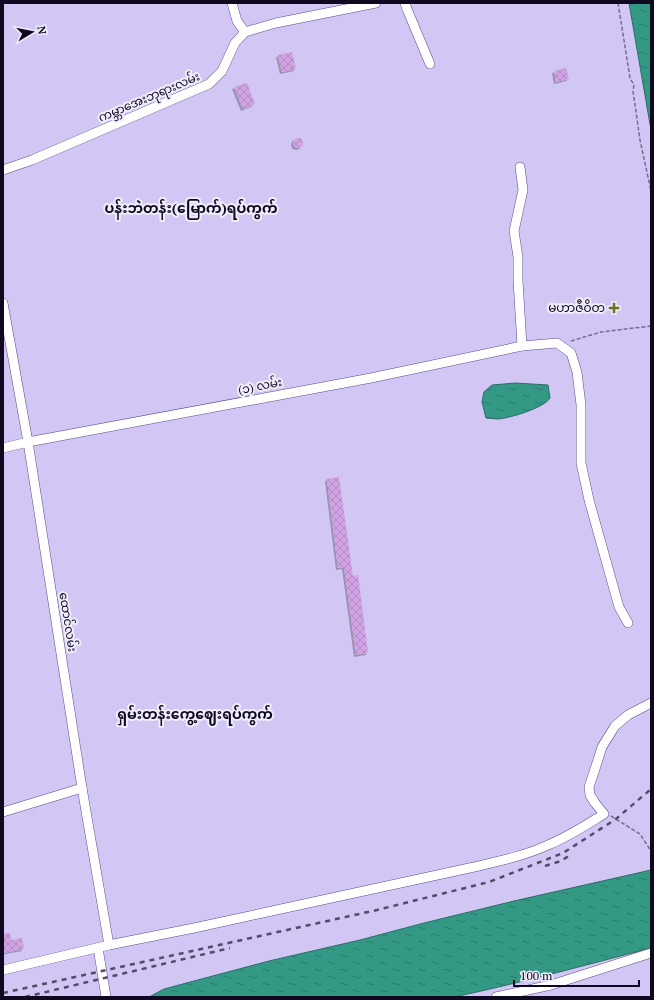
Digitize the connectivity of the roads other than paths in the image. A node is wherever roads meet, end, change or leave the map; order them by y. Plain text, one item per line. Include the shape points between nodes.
1 (232, 3) edge
2 (376, 3) edge
3 (405, 3) edge
4 (245, 32) junction
5 (430, 64) dead end
6 (520, 167) dead end
7 (3, 170) edge
8 (3, 303) edge
9 (522, 346) junction
10 (28, 442) junction
11 (3, 448) edge
12 (628, 623) dead end
13 (651, 703) edge
14 (82, 788) junction
15 (3, 812) edge
16 (109, 945) junction
17 (98, 948) junction
18 (651, 954) edge
19 (3, 970) edge
20 (106, 997) edge
21 (496, 997) edge

1 - 4 street via 237,21
2 - 4 street via 276,23
3 - 5 street
4 - 7 street, ကမ္ဘာအေးဘုရားလမ်း via 235,43 222,71 209,84
6 - 9 street via 523,190 514,231 518,257
8 - 10 street, ထောင်လမ်း
9 - 10 street, (၁) လမ်း via 371,378
9 - 12 street, (၁) လမ်း via 557,343 571,353 577,372 581,405 581,463 588,500 619,607
10 - 11 street, (၁) လမ်း
10 - 14 street, ထောင်လမ်း
13 - 16 street via 615,726 602,747 589,787 590,794 604,814 547,846 520,856 474,867
14 - 15 street
14 - 16 street, ထောင်လမ်း
16 - 17 street
17 - 19 street
17 - 20 street
18 - 21 street via 551,985

